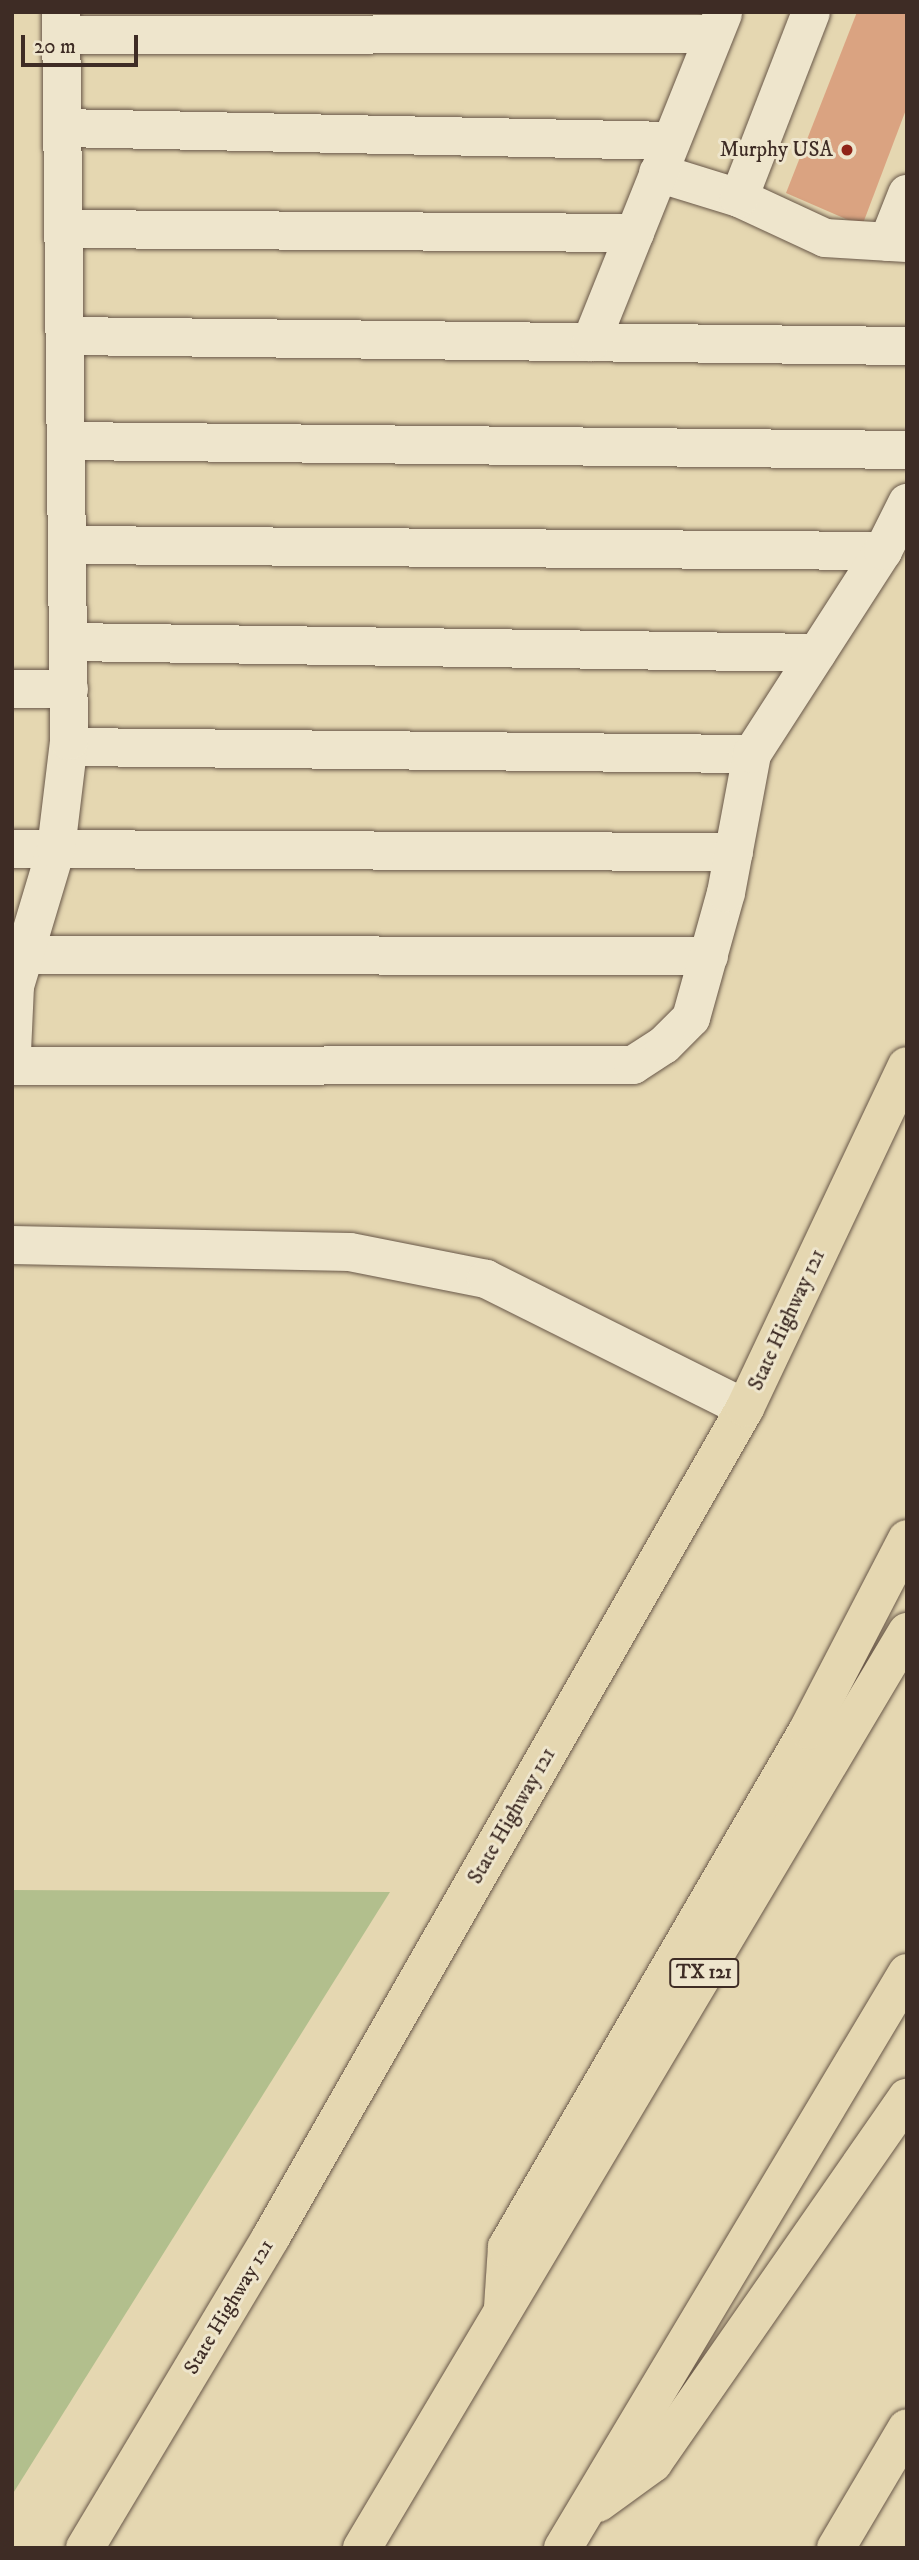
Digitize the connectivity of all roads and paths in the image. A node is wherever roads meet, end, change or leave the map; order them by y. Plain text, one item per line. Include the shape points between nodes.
1 (811, 12) edge
2 (718, 23) edge
3 (61, 24) edge
4 (62, 128) junction
5 (665, 157) junction
6 (907, 194) edge
7 (739, 198) junction
8 (63, 229) junction
9 (635, 233) junction
10 (897, 243) edge
11 (65, 336) junction
12 (591, 342) junction
13 (907, 346) edge
14 (66, 441) junction
15 (907, 450) edge
16 (907, 503) edge
17 (67, 545) junction
18 (883, 551) junction
19 (68, 642) junction
20 (817, 653) junction
21 (12, 689) edge
22 (69, 689) junction
23 (69, 747) junction
24 (752, 754) junction
25 (12, 849) edge
26 (70, 849) junction
27 (734, 852) junction
28 (17, 955) edge
29 (709, 956) junction
30 (12, 1052) edge
31 (12, 1066) edge
32 (907, 1066) edge
33 (12, 1245) edge
34 (746, 1408) junction
35 (907, 1539) edge
36 (907, 1632) edge
37 (907, 1973) edge
38 (907, 2098) edge
39 (502, 2314) junction
40 (907, 2428) edge
41 (583, 2514) junction
42 (85, 2548) edge
43 (362, 2548) edge
44 (563, 2548) edge
45 (836, 2548) edge

1 - 7 lane
2 - 3 lane
2 - 5 lane
3 - 4 lane
4 - 5 lane
4 - 8 lane
5 - 7 lane
5 - 9 lane
6 - 10 lane
7 - 10 lane via 825,238
8 - 9 lane
8 - 11 lane
9 - 12 lane
11 - 12 lane
11 - 14 lane
12 - 13 lane
14 - 15 lane
14 - 17 lane
16 - 18 lane
17 - 18 lane
17 - 19 lane
18 - 20 lane
19 - 20 lane
19 - 22 lane
20 - 24 lane
21 - 22 lane
22 - 23 lane
23 - 24 lane
23 - 26 lane
24 - 27 lane
25 - 26 lane
26 - 27 lane
26 - 28 lane
27 - 29 lane
28 - 29 lane
28 - 30 lane
29 - 31 lane via 691,1018 664,1045 633,1065
32 - 34 main road, State Highway 121
33 - 34 lane via 350,1252 486,1279
34 - 42 main road, State Highway 121 via 271,2237
35 - 39 main road via 808,1730 507,2247
36 - 39 main road, TX 121
37 - 41 main road
38 - 41 main road via 653,2463
39 - 43 main road, TX 121
40 - 45 main road
41 - 44 main road

